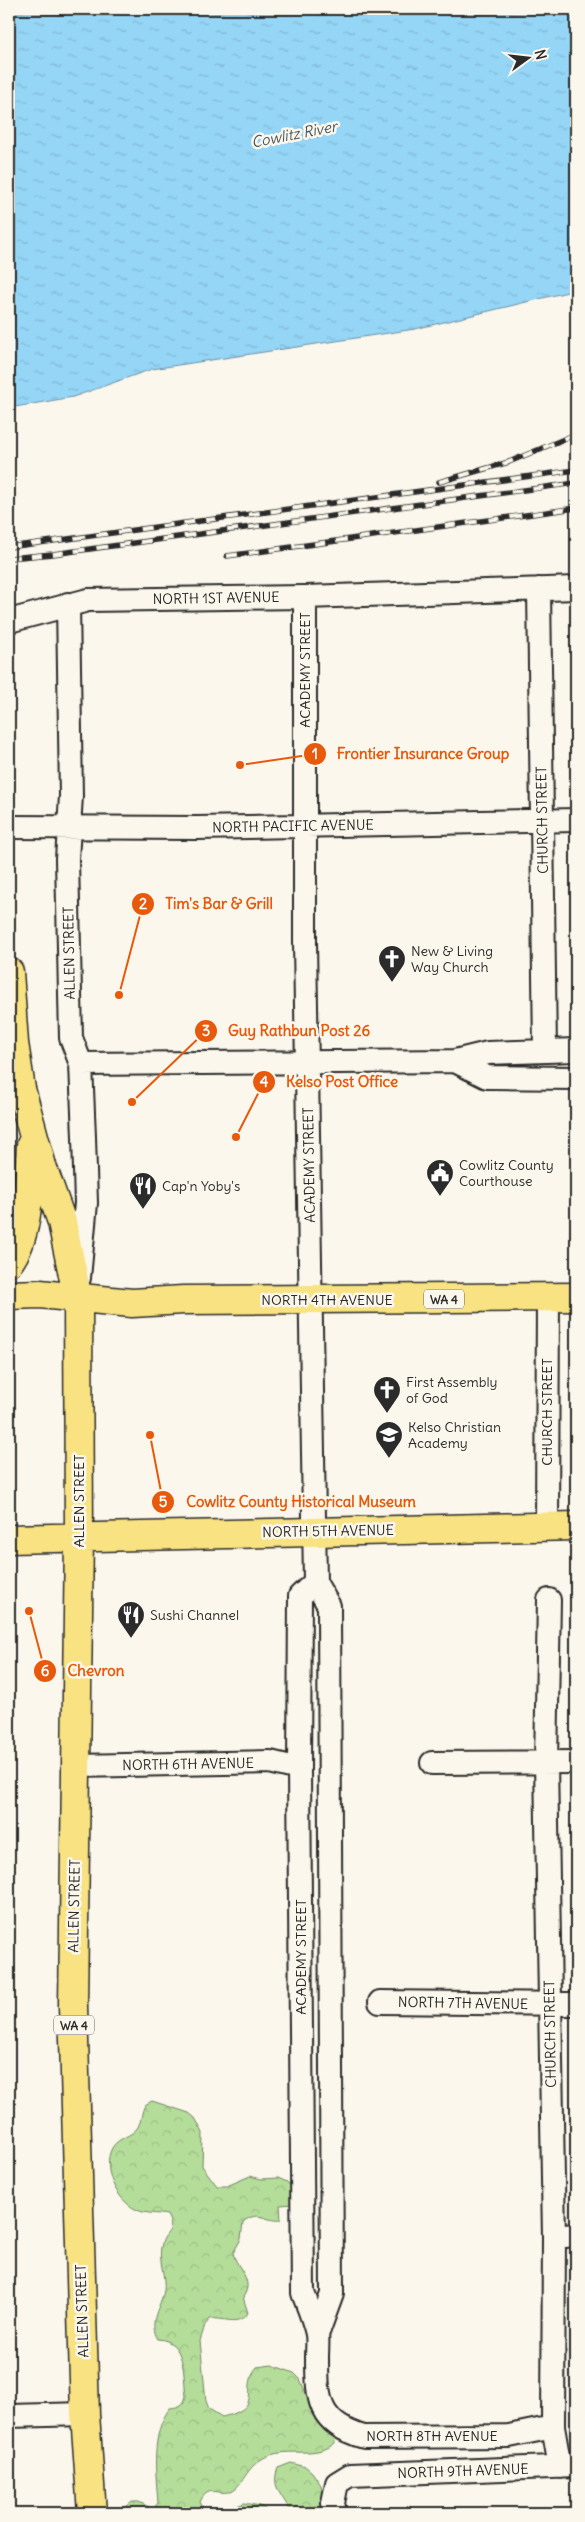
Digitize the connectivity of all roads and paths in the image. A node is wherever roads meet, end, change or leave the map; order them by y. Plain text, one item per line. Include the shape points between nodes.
1 (576, 588) edge
2 (539, 589) junction
3 (305, 597) junction
4 (68, 604) junction
5 (9, 621) edge
6 (576, 820) edge
7 (542, 822) junction
8 (306, 826) junction
9 (9, 827) edge
10 (69, 828) junction
11 (9, 972) edge
12 (576, 1050) edge
13 (546, 1051) junction
14 (307, 1061) junction
15 (455, 1061) junction
16 (81, 1064) junction
17 (576, 1078) edge
18 (32, 1132) junction
19 (9, 1262) edge
20 (9, 1295) edge
21 (548, 1297) junction
22 (576, 1297) edge
23 (78, 1299) junction
24 (312, 1300) junction
25 (576, 1526) edge
26 (547, 1527) junction
27 (314, 1532) junction
28 (79, 1536) junction
29 (9, 1539) edge
30 (314, 1582) junction
31 (549, 1600) dead end
32 (546, 1762) junction
33 (576, 1762) edge
34 (432, 1763) dead end
35 (76, 1766) junction
36 (299, 1769) junction
37 (380, 2002) dead end
38 (576, 2004) edge
39 (550, 2005) junction
40 (565, 2236) edge
41 (317, 2335) junction
42 (321, 2407) joint
43 (85, 2414) junction
44 (9, 2416) edge
45 (553, 2427) junction
46 (568, 2467) edge
47 (92, 2513) edge
48 (335, 2513) edge

1 - 2 street, NORTH 1ST AVENUE
2 - 3 street, NORTH 1ST AVENUE
2 - 7 street, CHURCH STREET
3 - 4 street, NORTH 1ST AVENUE via 107,599
3 - 8 street, ACADEMY STREET
4 - 5 street, NORTH 1ST AVENUE
4 - 10 street, ALLEN STREET
6 - 7 street, NORTH PACIFIC AVENUE
7 - 8 street, NORTH PACIFIC AVENUE
7 - 13 street, CHURCH STREET
8 - 10 street, NORTH PACIFIC AVENUE
8 - 14 street, ACADEMY STREET
9 - 10 street, NORTH PACIFIC AVENUE
10 - 16 street, ALLEN STREET via 71,1038
11 - 18 main road, ALLEN STREET via 14,1043
12 - 13 street
13 - 15 street via 488,1053
14 - 15 street
14 - 16 street
14 - 24 street, ACADEMY STREET
15 - 17 street via 487,1077
16 - 23 street, ALLEN STREET via 86,1203
18 - 19 main road via 24,1227
18 - 23 main road, ALLEN STREET via 62,1222
20 - 23 main road, NORTH 4TH AVENUE via 40,1294
21 - 22 main road, NORTH 4TH AVENUE / WA 4
21 - 24 main road, NORTH 4TH AVENUE / WA 4
21 - 26 street, CHURCH STREET
23 - 24 main road, NORTH 4TH AVENUE / WA 4 via 132,1302
23 - 28 main road, ALLEN STREET / WA 4
24 - 27 street, ACADEMY STREET
25 - 26 main road, NORTH 5TH AVENUE
26 - 27 main road, NORTH 5TH AVENUE
27 - 28 main road, NORTH 5TH AVENUE
27 - 30 street, ACADEMY STREET
28 - 29 main road, NORTH 5TH AVENUE
28 - 35 main road, ALLEN STREET / WA 4
30 - 36 street, ACADEMY STREET via 300,1596
30 - 41 street, ACADEMY STREET via 329,1606 330,1759 332,2294
31 - 32 street, CHURCH STREET
32 - 33 street
32 - 34 street
32 - 39 street, CHURCH STREET
35 - 36 street, NORTH 6TH AVENUE via 270,1762
35 - 43 main road, ALLEN STREET / WA 4 via 73,2005
36 - 41 street, ACADEMY STREET via 303,2293
37 - 39 street, NORTH 7TH AVENUE
38 - 39 street, NORTH 7TH AVENUE
39 - 40 street, CHURCH STREET
40 - 45 street, CHURCH STREET
41 - 42 street, ACADEMY STREET via 317,2389
42 - 45 street, NORTH 8TH AVENUE via 341,2428 364,2437 509,2436
43 - 44 street
43 - 47 main road, ALLEN STREET / WA 4
45 - 46 street, CHURCH STREET
46 - 48 street, NORTH 9TH AVENUE via 350,2475 337,2482 333,2503

